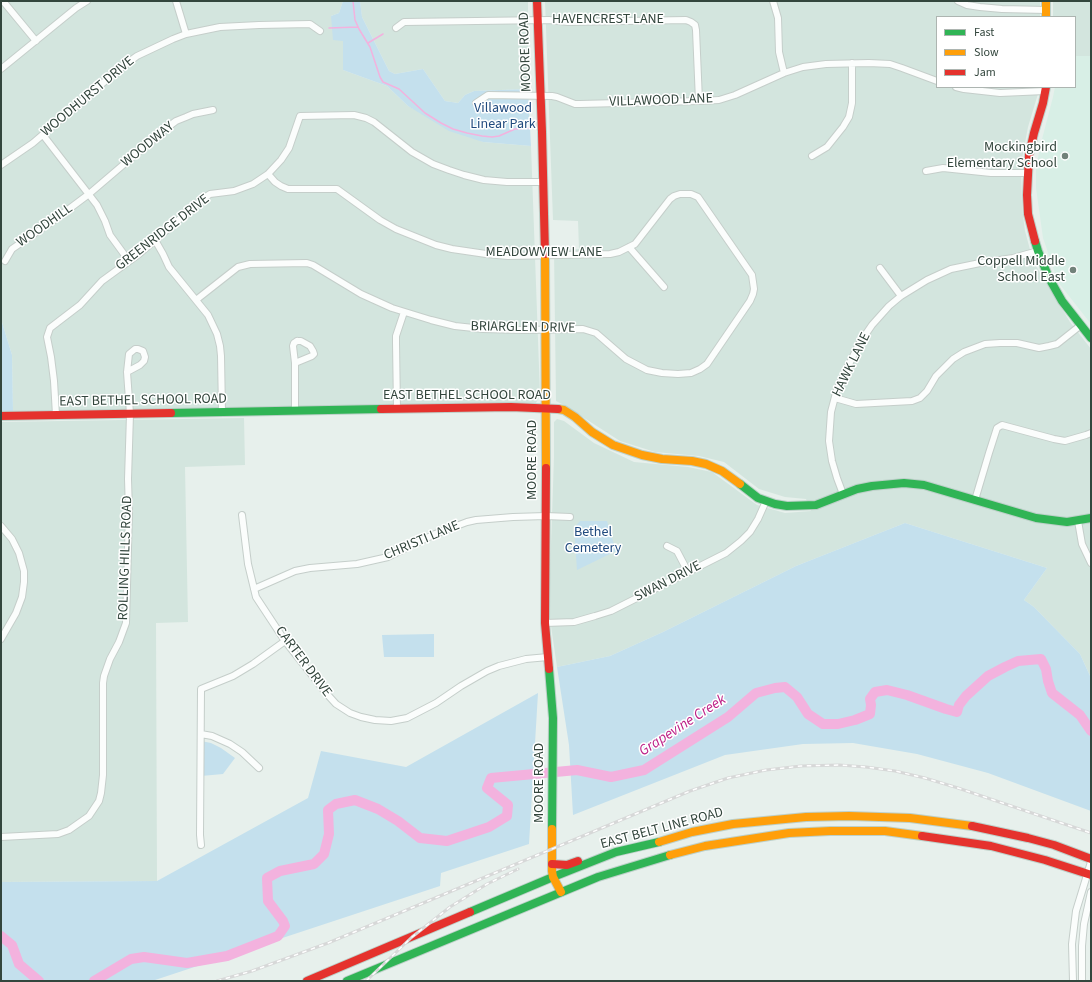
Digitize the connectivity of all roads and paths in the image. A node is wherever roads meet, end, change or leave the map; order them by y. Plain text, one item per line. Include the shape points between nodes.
1 (3, 1) edge
2 (87, 1) edge
3 (176, 1) edge
4 (536, 1) edge
5 (773, 1) edge
6 (958, 1) edge
7 (1046, 9) edge
8 (537, 20) junction
9 (396, 28) dead end
10 (320, 31) dead end
11 (186, 34) junction
12 (36, 41) junction
13 (852, 63) junction
14 (1, 69) edge
15 (784, 73) junction
16 (936, 82) edge
17 (960, 88) edge
18 (1045, 89) edge
19 (540, 96) junction
20 (699, 101) junction
21 (476, 103) dead end
22 (213, 110) dead end
23 (43, 135) junction
24 (812, 156) dead end
25 (1, 165) edge
26 (926, 171) dead end
27 (1027, 173) junction
28 (268, 174) junction
29 (544, 182) junction
30 (89, 194) junction
31 (154, 240) junction
32 (630, 248) junction
33 (1038, 251) junction
34 (545, 255) junction
35 (5, 261) dead end
36 (129, 261) junction
37 (880, 268) dead end
38 (664, 287) dead end
39 (902, 296) junction
40 (196, 300) junction
41 (404, 312) junction
42 (1081, 325) junction
43 (546, 330) junction
44 (1091, 338) edge
45 (295, 363) dead end
46 (127, 372) dead end
47 (835, 398) junction
48 (546, 408) junction
49 (397, 409) junction
50 (295, 411) junction
51 (222, 412) junction
52 (130, 414) junction
53 (56, 415) junction
54 (1, 416) edge
55 (1091, 433) edge
56 (844, 494) junction
57 (976, 500) junction
58 (766, 501) junction
59 (242, 515) dead end
60 (546, 516) junction
61 (570, 517) dead end
62 (1091, 518) edge
63 (1078, 521) junction
64 (1, 526) edge
65 (667, 546) dead end
66 (1091, 563) edge
67 (688, 572) junction
68 (254, 589) junction
69 (545, 624) junction
70 (1, 639) edge
71 (285, 642) junction
72 (548, 657) junction
73 (201, 734) junction
74 (259, 768) dead end
75 (886, 817) junction
76 (885, 831) junction
77 (1, 837) edge
78 (201, 845) dead end
79 (616, 852) junction
80 (1091, 860) edge
81 (552, 864) junction
82 (1089, 874) edge
83 (553, 877) junction
84 (561, 892) junction
85 (1091, 892) edge
86 (307, 981) edge
87 (347, 981) edge
88 (1073, 981) edge
89 (1082, 981) edge

1 - 12 street
2 - 12 street
3 - 11 street
4 - 8 street, MOORE ROAD
5 - 15 street via 778,18 779,52
6 - 7 street via 980,7
8 - 9 street, HAVENCREST LANE via 404,22
8 - 19 street, MOORE ROAD
8 - 20 street, HAVENCREST LANE via 691,22 696,30
10 - 11 street, WOODHURST DRIVE via 310,24 259,25 220,27
11 - 23 street, WOODHURST DRIVE via 137,56
12 - 14 street
13 - 15 street, VILLAWOOD LANE via 808,66
13 - 16 street, VILLAWOOD LANE via 890,64
13 - 24 street via 852,103 849,117 827,147
15 - 20 street, VILLAWOOD LANE via 735,95 718,100
17 - 18 street via 1000,92
18 - 27 street via 1032,140
19 - 20 street, VILLAWOOD LANE via 557,97 575,104
19 - 21 street, VILLAWOOD LANE via 488,95
19 - 29 street, MOORE ROAD
22 - 30 street, WOODWAY via 193,114 176,122
23 - 25 street, WOODHURST DRIVE
23 - 30 street
26 - 27 street via 943,168 991,173
27 - 33 street via 1028,214
28 - 29 street, GREENRIDGE DRIVE via 289,148 300,116 354,115 374,122 412,152 448,170 484,180
28 - 31 street, GREENRIDGE DRIVE via 253,184 234,191 210,194
28 - 34 street, MEADOWVIEW LANE via 275,182 288,189 337,189 380,220 436,245 486,254
29 - 34 street, MOORE ROAD
30 - 35 street, WOODHILL via 12,249
30 - 36 street via 102,214 110,235
31 - 36 street, GREENRIDGE DRIVE
31 - 40 street via 169,267
32 - 34 street, MEADOWVIEW LANE via 610,254
32 - 38 street
32 - 43 street, BRIARGLEN DRIVE via 670,199 680,194 691,194 698,197 752,274 754,289 750,301 707,364 691,373 647,370 626,359 601,336 591,331
33 - 39 street, HAWK LANE via 951,269
33 - 42 street via 1062,301
34 - 43 street, MOORE ROAD
36 - 53 street, GREENRIDGE DRIVE via 102,281 80,305 50,328 47,337
37 - 39 street
39 - 47 street, HAWK LANE via 889,306 859,344
40 - 41 street, BRIARGLEN DRIVE via 238,268 250,264 307,263 361,294
40 - 51 street via 208,315 220,346
41 - 43 street, BRIARGLEN DRIVE via 471,328
41 - 49 street via 396,336
42 - 44 street
42 - 47 street via 1057,344 1049,346 1040,348 1017,344 985,344 964,352 936,376 920,398 912,401 856,404
43 - 48 street, MOORE ROAD
45 - 50 street
46 - 52 street, ROLLING HILLS ROAD
47 - 56 street, HAWK LANE via 831,412 829,441 832,461
48 - 49 street, EAST BETHEL SCHOOL ROAD
48 - 58 street, EAST BETHEL SCHOOL ROAD via 564,410 604,440 626,450 662,459 706,464 722,471 758,498
48 - 60 street, MOORE ROAD
49 - 50 street, EAST BETHEL SCHOOL ROAD
50 - 51 street, EAST BETHEL SCHOOL ROAD
51 - 52 street, EAST BETHEL SCHOOL ROAD
52 - 53 street, EAST BETHEL SCHOOL ROAD
52 - 77 street, ROLLING HILLS ROAD via 126,623 104,676 104,775 99,801 90,816 69,830 58,834
53 - 54 street, EAST BETHEL SCHOOL ROAD
55 - 57 street via 1065,441 1002,425 997,428
56 - 57 street, EAST BETHEL SCHOOL ROAD via 872,486 904,483 924,485
56 - 58 street, EAST BETHEL SCHOOL ROAD via 816,505 787,506
57 - 63 street, EAST BETHEL SCHOOL ROAD via 1036,518
58 - 67 street, SWAN DRIVE via 758,520 741,541 726,553
59 - 68 street, CARTER DRIVE
60 - 61 street, CHRISTI LANE
60 - 68 street, CHRISTI LANE via 467,522 435,534 388,558 295,571
60 - 69 street, MOORE ROAD
62 - 63 street, EAST BETHEL SCHOOL ROAD
63 - 66 street via 1082,544
64 - 70 street via 12,539 18,553 24,571 24,582 16,613
65 - 67 street via 677,551
67 - 69 street, SWAN DRIVE via 611,611 574,622
68 - 71 street, CARTER DRIVE via 256,597
69 - 72 street, MOORE ROAD
71 - 72 street, CARTER DRIVE via 336,704 361,717 391,721 407,718 499,666 526,659
71 - 73 street via 233,676 201,689
72 - 81 street, MOORE ROAD via 553,718
73 - 74 street via 230,744
73 - 78 street
75 - 76 street
75 - 79 street, EAST BELT LINE ROAD via 806,817 733,824
75 - 80 street, EAST BELT LINE ROAD via 968,825 1054,845
76 - 82 street, EAST BELT LINE ROAD via 991,846
76 - 84 street, EAST BELT LINE ROAD via 789,834 705,846 598,877
79 - 81 street via 597,854 567,865
79 - 83 street, EAST BELT LINE ROAD
80 - 82 street
81 - 83 street, MOORE ROAD
82 - 88 street via 1081,893 1076,916 1072,944
83 - 84 street, MOORE ROAD
83 - 86 street, EAST BELT LINE ROAD
84 - 87 street, EAST BELT LINE ROAD
85 - 89 street via 1084,924

